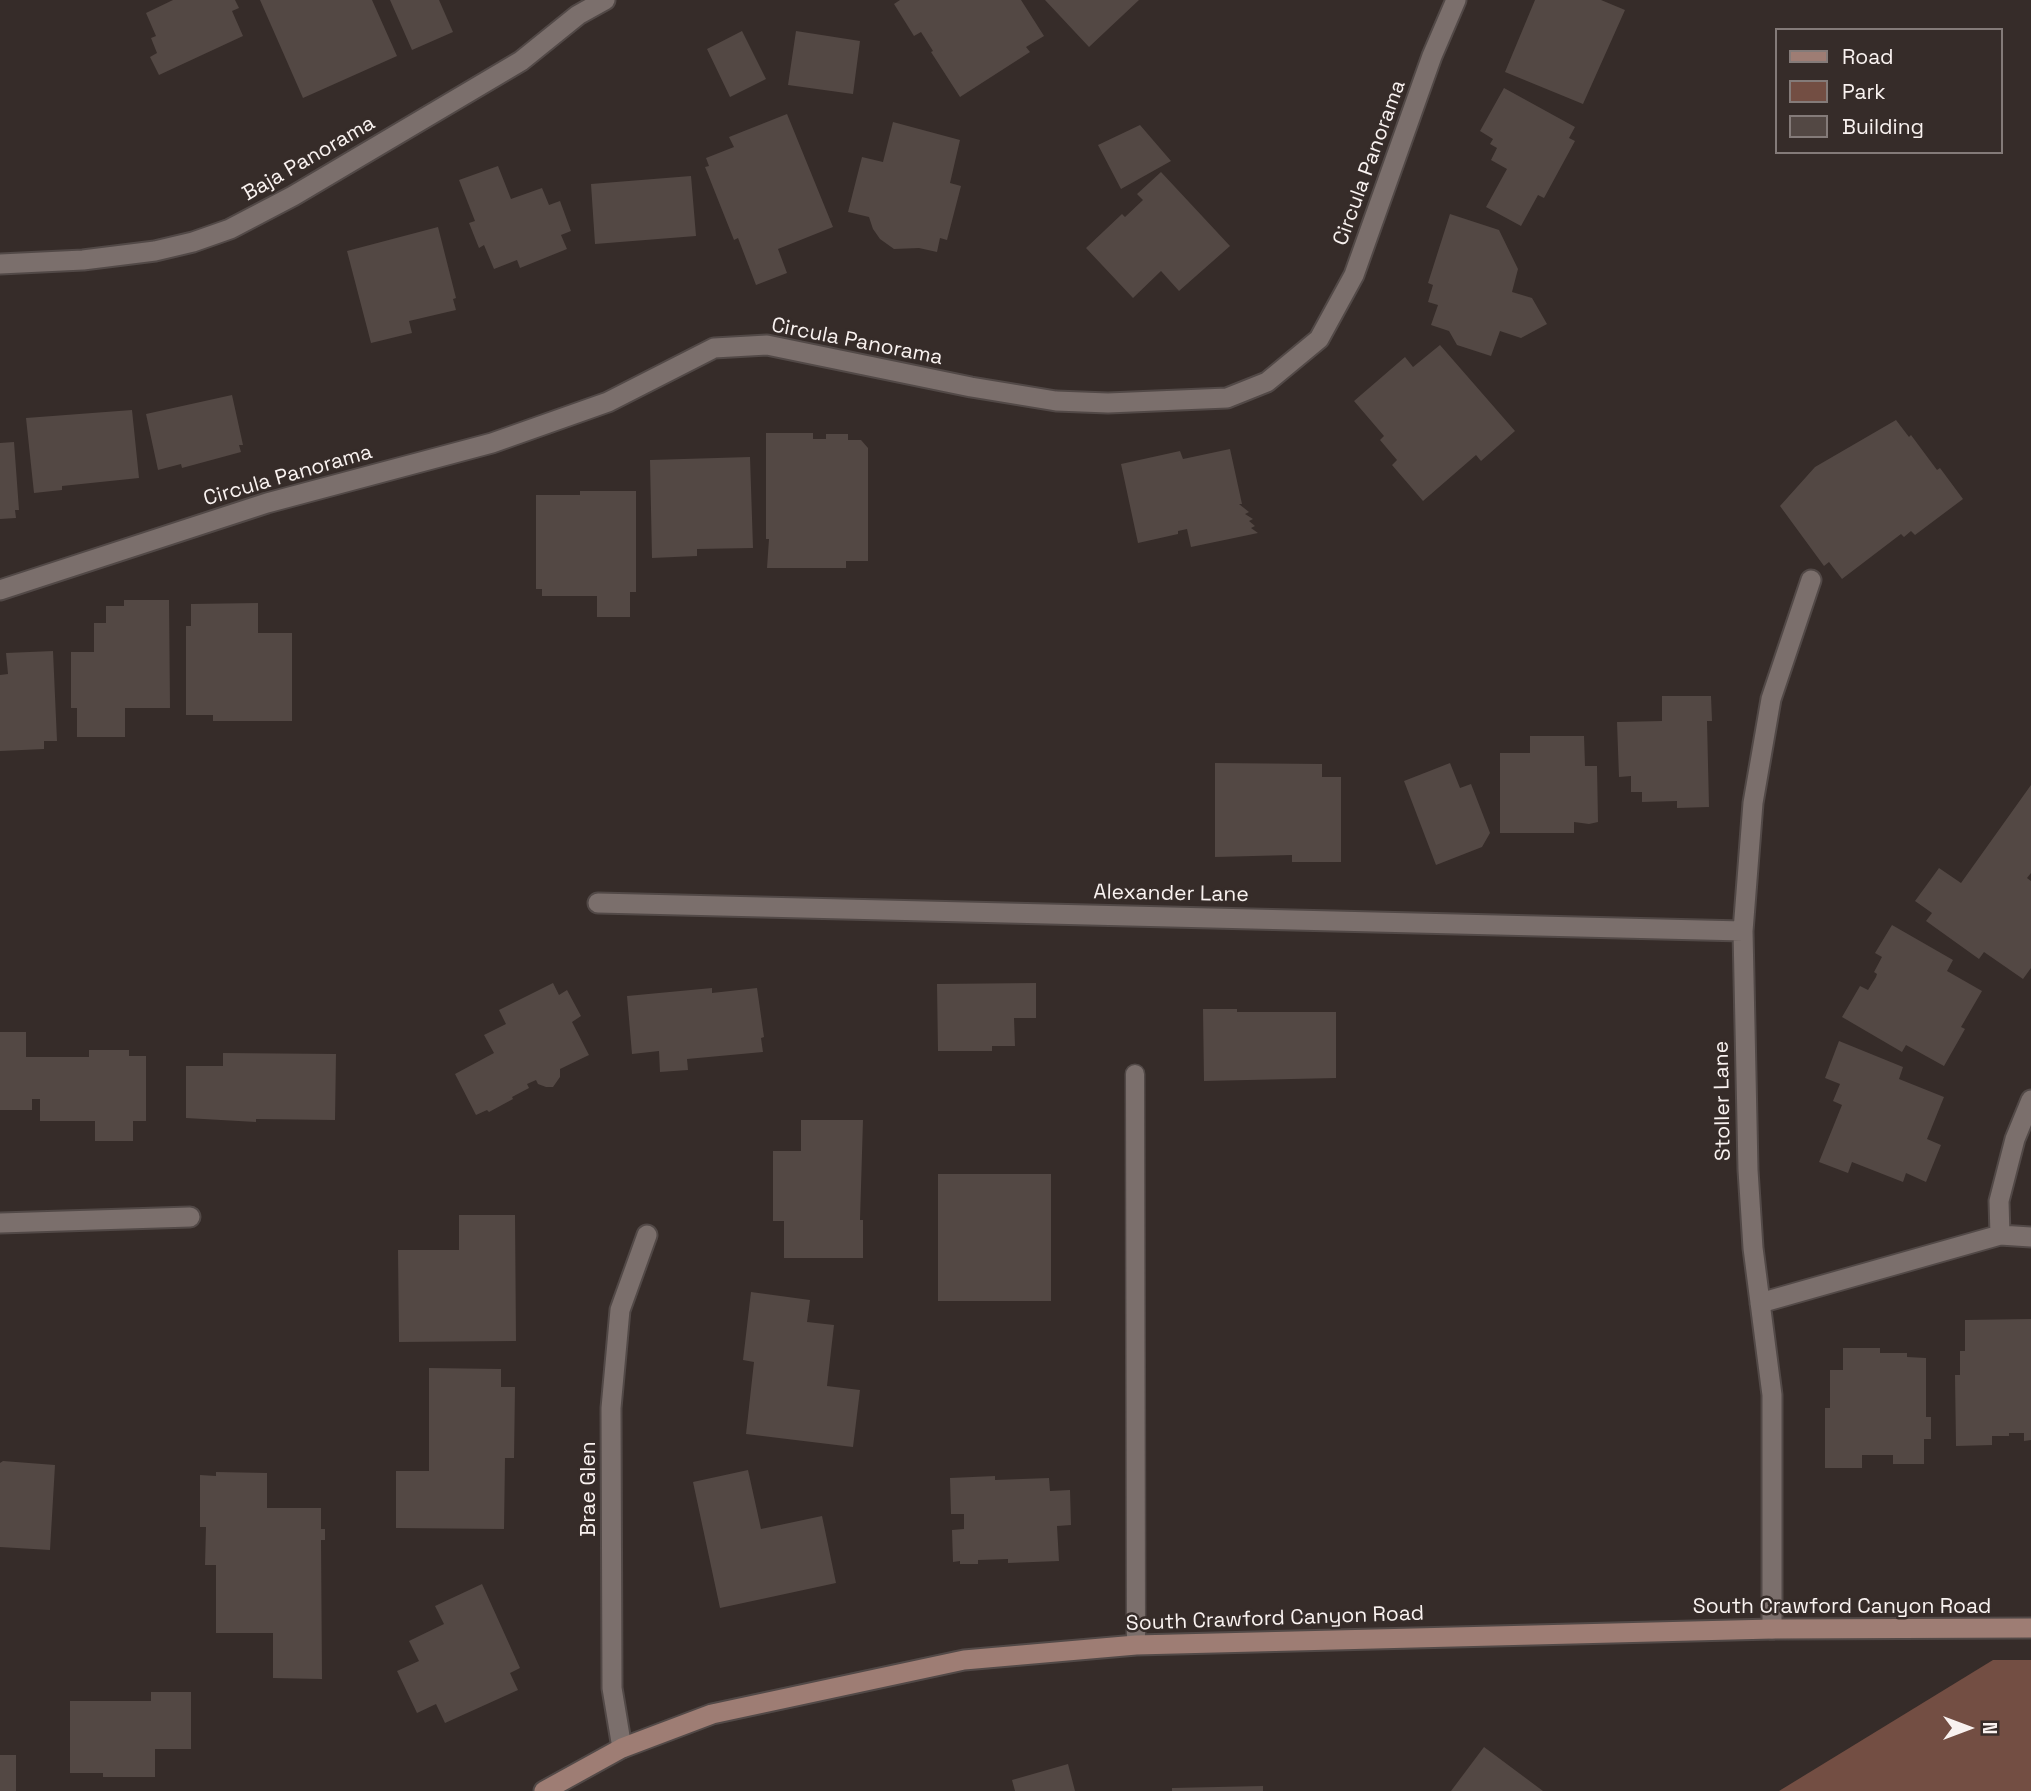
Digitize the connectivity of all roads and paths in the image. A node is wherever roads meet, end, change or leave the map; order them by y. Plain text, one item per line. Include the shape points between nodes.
1 (605, 0) edge
2 (1456, 0) edge
3 (0, 264) edge
4 (1811, 580) dead end
5 (0, 590) edge
6 (597, 903) dead end
7 (1743, 931) junction
8 (1136, 1074) dead end
9 (2031, 1100) edge
10 (190, 1217) dead end
11 (0, 1223) edge
12 (647, 1235) dead end
13 (2000, 1235) junction
14 (2031, 1237) edge
15 (1760, 1303) junction
16 (2031, 1628) edge
17 (1772, 1629) junction
18 (1136, 1645) junction
19 (622, 1748) junction
20 (544, 1791) edge

1 - 3 street, Baja Panorama via 578,15 521,61 293,197 230,229 155,251
2 - 5 street, Circula Panorama via 1353,275 1319,339 1267,382 1227,398 1056,401 767,345 714,348 608,402 492,443 267,503
4 - 7 street, Stoller Lane via 1771,699 1753,803
6 - 7 street, Alexander Lane
7 - 15 street, Stoller Lane via 1748,1170
8 - 18 lane
9 - 13 street via 1999,1201
10 - 11 street
12 - 19 street, Brae Glen via 620,1310 611,1408 612,1688
13 - 14 street
13 - 15 street
15 - 17 street, Stoller Lane via 1772,1395
16 - 17 main road, South Crawford Canyon Road
17 - 18 main road, South Crawford Canyon Road
18 - 19 main road, South Crawford Canyon Road via 964,1660 712,1714
19 - 20 main road, South Crawford Canyon Road

